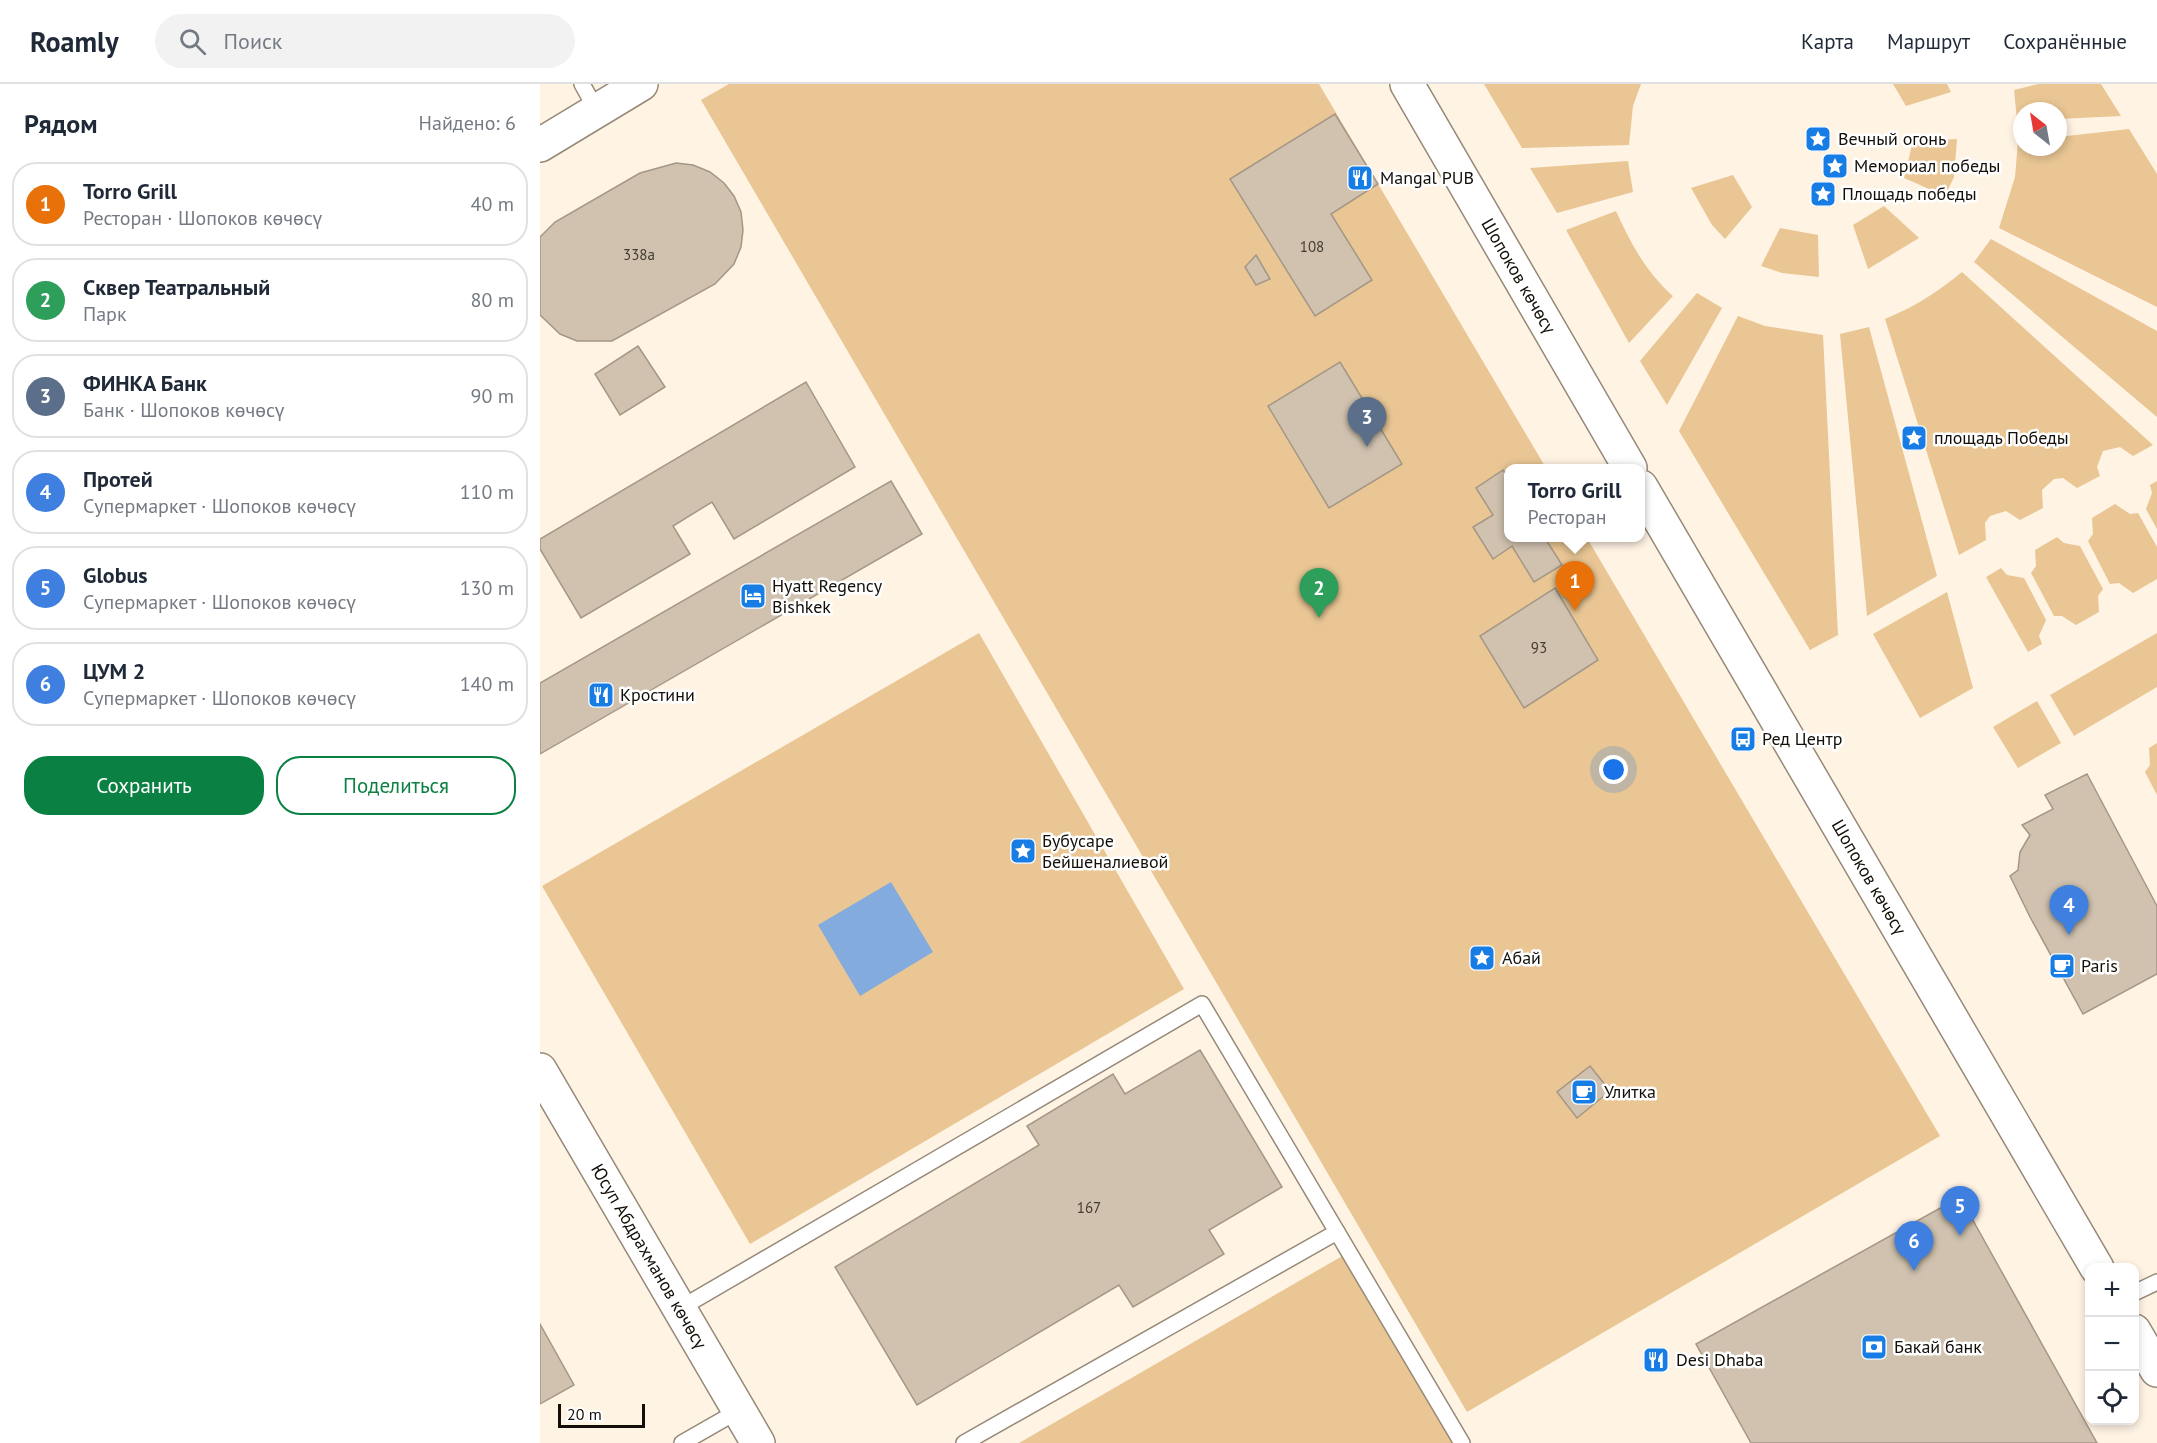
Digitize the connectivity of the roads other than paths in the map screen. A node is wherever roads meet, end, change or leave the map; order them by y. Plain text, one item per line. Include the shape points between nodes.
1 (640, 84) edge
2 (1407, 84) edge
3 (590, 97) edge
4 (540, 145) edge
5 (1628, 464) edge
6 (1645, 494) edge
7 (540, 1070) edge
8 (1337, 1232) junction
9 (2094, 1263) edge
10 (2157, 1282) edge
11 (2139, 1291) edge
12 (679, 1309) junction
13 (2139, 1339) edge
14 (2157, 1370) edge
15 (738, 1411) junction
16 (681, 1443) edge
17 (758, 1443) edge
18 (964, 1443) edge
19 (1462, 1443) edge

1 - 3 street
2 - 5 street, Шопоков көчөсү
3 - 4 street
6 - 9 street, Шопоков көчөсү
7 - 12 street, Юсуп Абдрахманов көчөсү
8 - 12 lane via 1202,1004
8 - 18 lane
8 - 19 lane
10 - 11 lane
12 - 15 street, Юсуп Абдрахманов көчөсү
13 - 14 street
15 - 16 lane
15 - 17 street, Юсуп Абдрахманов көчөсү

